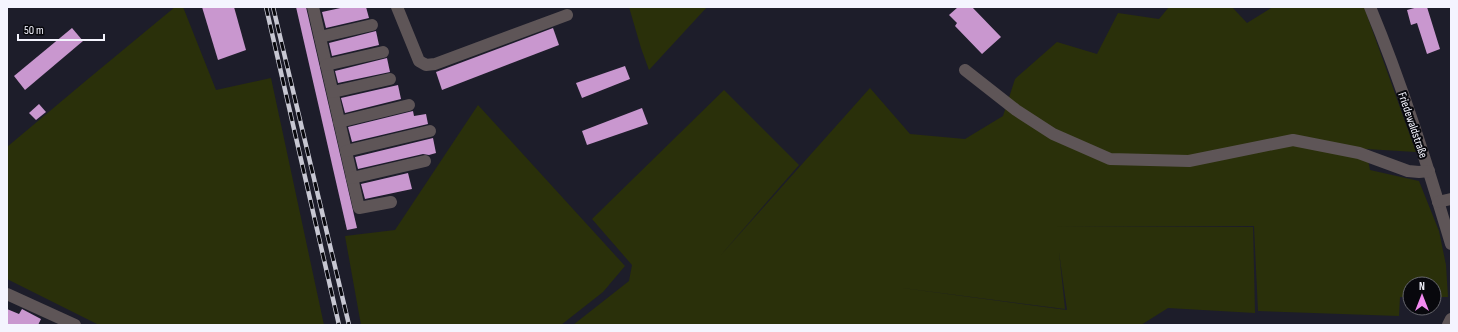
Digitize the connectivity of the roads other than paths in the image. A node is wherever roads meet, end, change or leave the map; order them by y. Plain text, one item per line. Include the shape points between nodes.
1 (313, 7) edge
2 (397, 7) edge
3 (1370, 7) edge
4 (568, 15) edge
5 (372, 25) dead end
6 (320, 37) junction
7 (383, 52) dead end
8 (326, 65) junction
9 (965, 70) dead end
10 (390, 79) dead end
11 (332, 92) junction
12 (409, 105) dead end
13 (339, 122) junction
14 (430, 131) dead end
15 (346, 151) junction
16 (425, 160) dead end
17 (1429, 171) junction
18 (352, 178) junction
19 (1451, 199) edge
20 (391, 202) dead end
21 (1438, 202) junction
22 (1451, 244) edge
23 (7, 294) edge
24 (1451, 319) edge
25 (75, 325) edge
26 (1448, 325) edge

1 - 6 street
2 - 4 street via 419,61 426,65 435,64
3 - 17 street, Friedewaldstraße via 1385,42
5 - 6 street
6 - 8 street
7 - 8 street
8 - 11 street
9 - 17 street via 1016,110 1053,134 1110,159 1189,161 1293,140 1359,153 1408,171
10 - 11 street
11 - 13 street
12 - 13 street
13 - 15 street
14 - 15 street
15 - 18 street
16 - 18 street
17 - 21 street, Friedewaldstraße
18 - 20 street via 359,208
19 - 21 street
21 - 22 street, Friedewaldstraße
23 - 25 street
24 - 26 street

